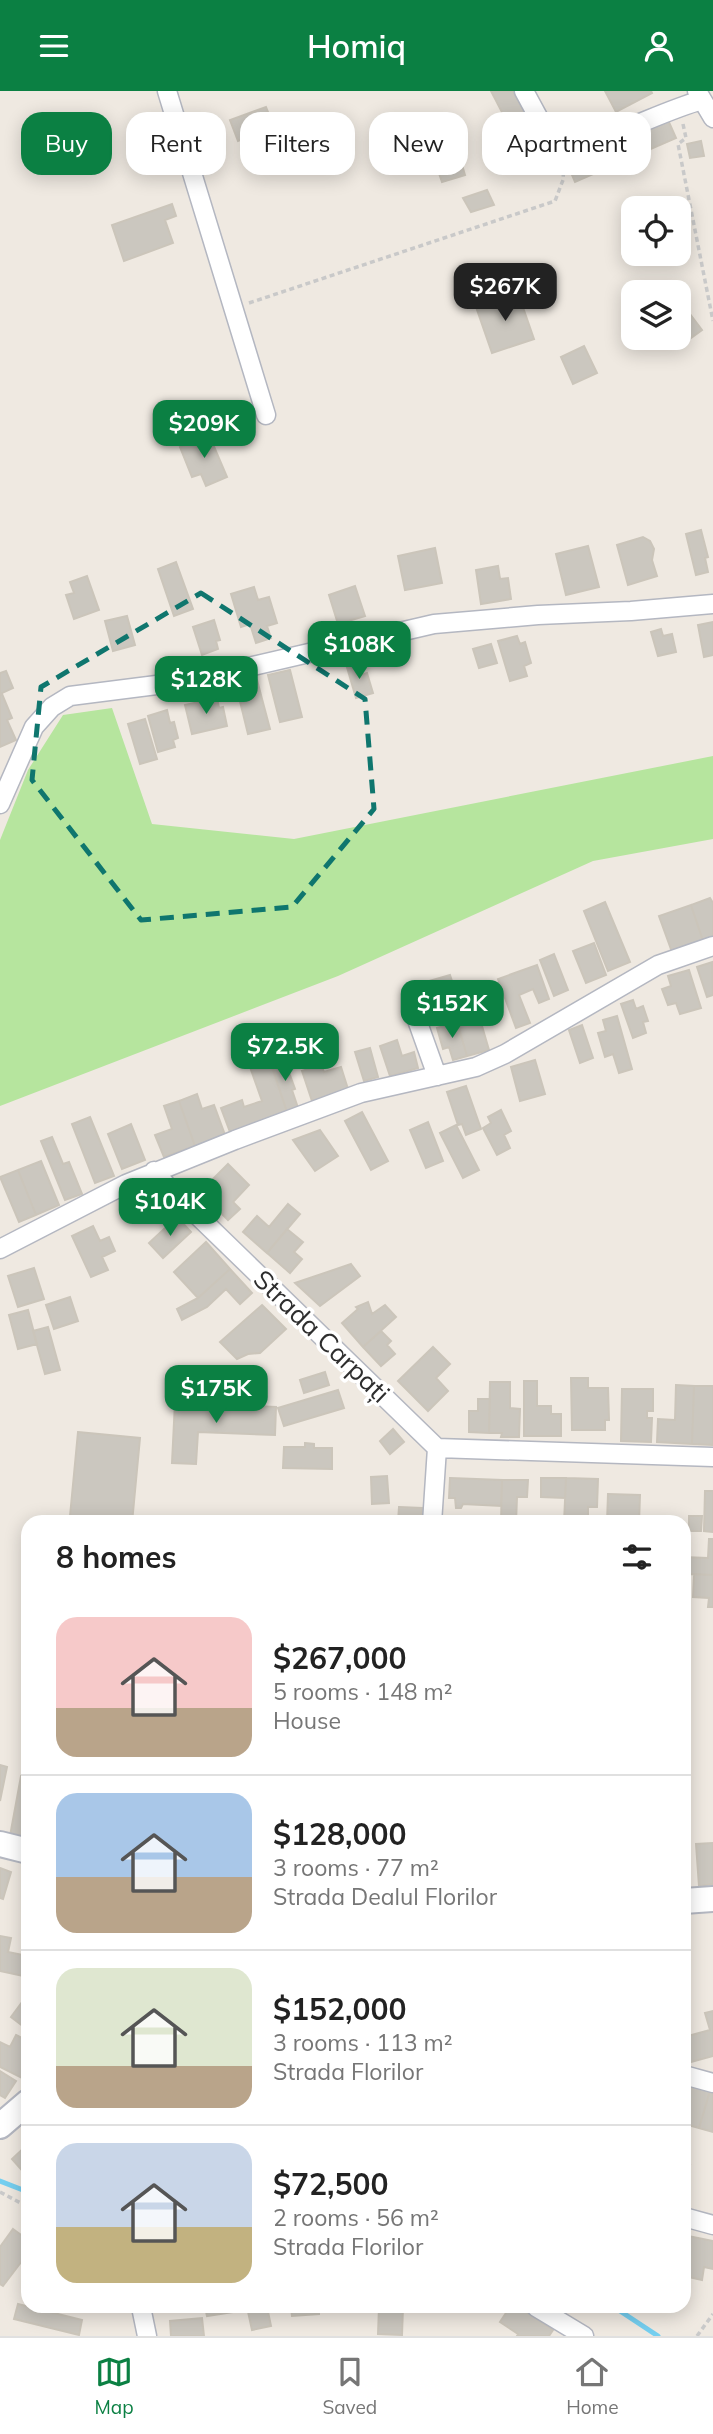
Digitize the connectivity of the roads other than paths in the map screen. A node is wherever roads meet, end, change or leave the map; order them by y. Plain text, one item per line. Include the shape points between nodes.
1 (167, 91) edge
2 (524, 91) edge
3 (699, 96) edge
4 (713, 118) edge
5 (266, 415) dead end
6 (713, 604) edge
7 (0, 804) edge
8 (713, 946) edge
9 (417, 1020) dead end
10 (437, 1076) junction
11 (154, 1171) junction
12 (0, 1249) edge
13 (438, 1448) junction
14 (713, 1457) edge
15 (433, 1515) edge
16 (0, 1844) edge
17 (21, 1849) edge
18 (713, 1899) edge
19 (691, 1901) edge
20 (691, 2077) edge
21 (713, 2083) edge
22 (21, 2108) edge
23 (0, 2126) edge
24 (691, 2219) edge
25 (713, 2225) edge
26 (142, 2313) edge
27 (546, 2313) edge
28 (147, 2336) edge
29 (584, 2336) edge

1 - 5 street
2 - 3 street via 543,126 565,146 591,141
3 - 4 street
6 - 7 street via 433,624 188,681 70,696 34,727
8 - 10 street via 658,965 505,1054
9 - 10 street
10 - 11 street via 361,1093
11 - 12 street
11 - 13 street, Strada Carpați
13 - 14 street
13 - 15 street
16 - 17 main road
18 - 19 main road
20 - 21 street
22 - 23 main road
24 - 25 street
26 - 28 street
27 - 29 street

